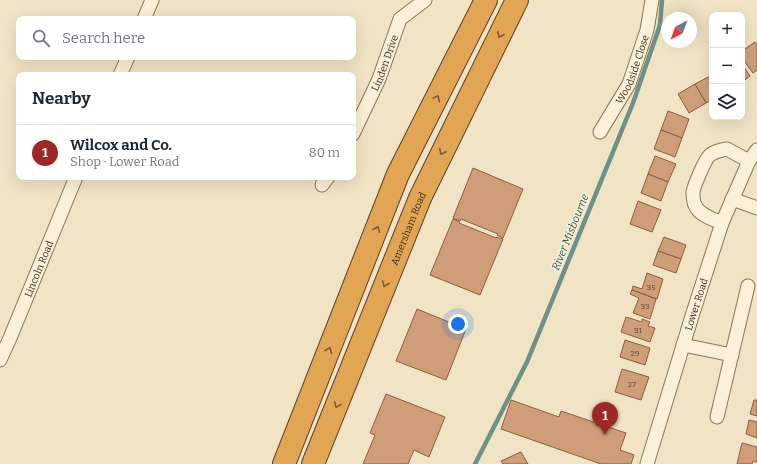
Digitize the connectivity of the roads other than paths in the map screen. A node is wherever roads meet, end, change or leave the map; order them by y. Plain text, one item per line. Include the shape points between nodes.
1 (152, 0) edge
2 (425, 0) edge
3 (486, 0) edge
4 (517, 0) edge
5 (652, 0) edge
6 (145, 16) edge
7 (127, 60) edge
8 (121, 72) edge
9 (356, 128) edge
10 (600, 132) dead end
11 (757, 150) edge
12 (749, 161) junction
13 (75, 180) edge
14 (732, 199) junction
15 (757, 208) edge
16 (722, 223) junction
17 (748, 286) dead end
18 (683, 345) junction
19 (732, 355) junction
20 (0, 360) edge
21 (717, 417) dead end
22 (284, 464) edge
23 (313, 464) edge
24 (647, 464) edge

1 - 6 street
2 - 9 street, Linden Drive via 400,19 379,79
22 -> 3 highway via 398,174
4 -> 23 highway, Amersham Road via 420,198
5 - 10 street, Woodside Close via 647,30 630,84
7 - 8 street
11 - 12 street, Lower Road
12 - 14 street, Lower Road
12 - 16 street via 727,149 714,152 708,156 693,190 693,200 699,211
13 - 20 street, Lincoln Road
14 - 15 street
14 - 16 street, Lower Road
16 - 18 street, Lower Road
17 - 19 street
18 - 19 street
18 - 24 street, Lower Road
19 - 21 street

